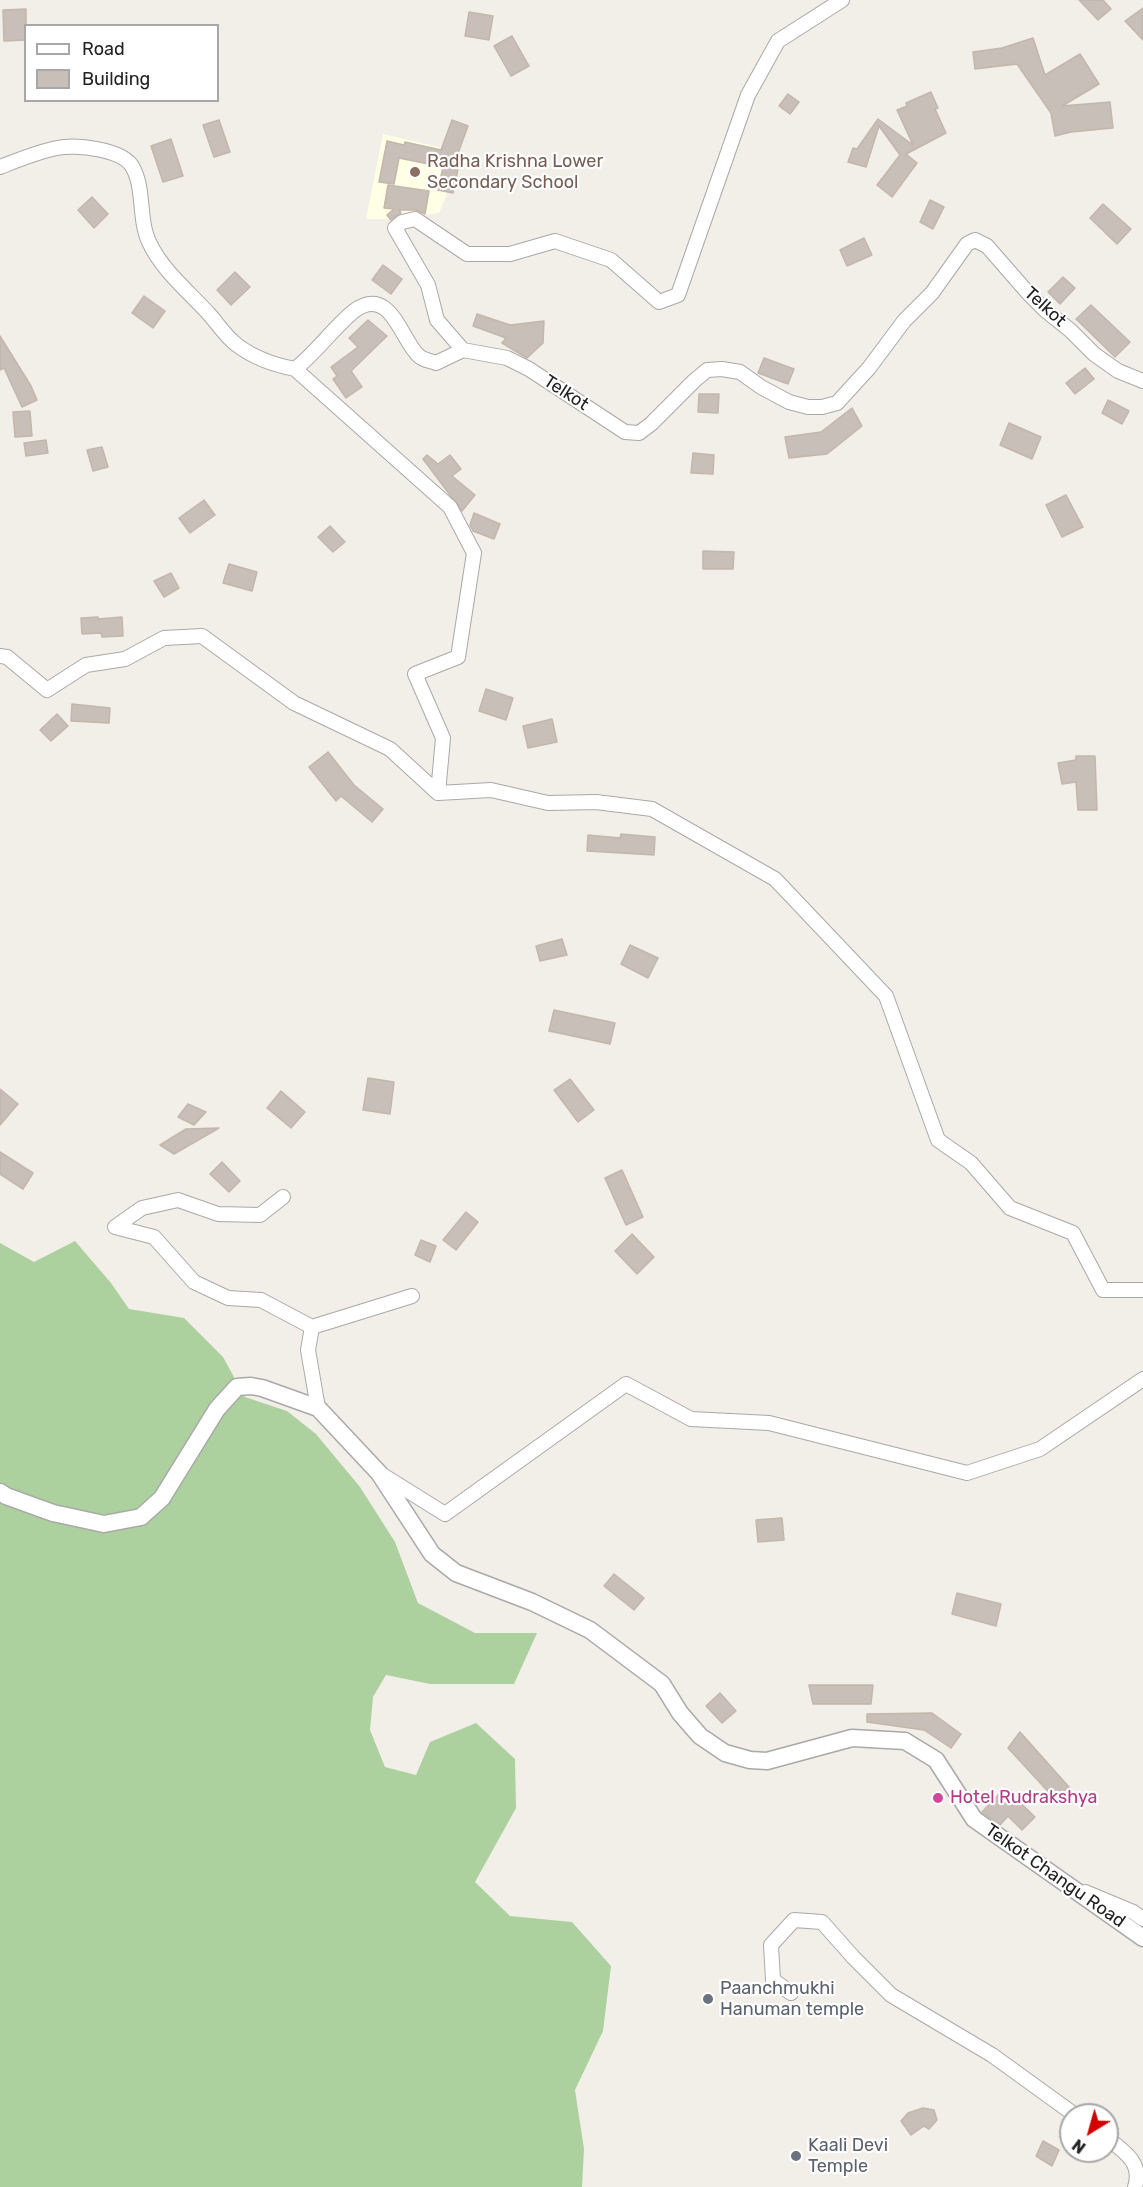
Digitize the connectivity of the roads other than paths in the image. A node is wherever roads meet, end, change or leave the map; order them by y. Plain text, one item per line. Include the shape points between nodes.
1 (842, 0) edge
2 (0, 167) edge
3 (463, 350) junction
4 (295, 369) junction
5 (1143, 381) edge
6 (0, 656) edge
7 (438, 793) junction
8 (283, 1197) dead end
9 (1143, 1290) edge
10 (412, 1296) dead end
11 (312, 1327) junction
12 (1143, 1378) edge
13 (318, 1408) junction
14 (379, 1473) junction
15 (0, 1492) edge
16 (1063, 1882) junction
17 (1143, 1919) edge
18 (1143, 1938) edge
19 (791, 1993) dead end
20 (1059, 2103) edge
21 (1119, 2148) edge
22 (1135, 2187) edge

1 - 3 street via 778,40 748,95 678,295 659,302 611,260 555,241 510,254 467,254 415,219 395,228 428,285 437,320
2 - 4 street via 58,148 114,153 124,159 133,167 144,226 159,259 235,344 276,365
3 - 4 street via 436,363 419,357 393,316 380,305 366,305 333,330 311,357
3 - 5 street, Telkot via 507,358 529,369 626,432 639,433 651,424 707,370 740,372 789,402 822,407 837,403 850,390 904,321 932,293 967,244 975,240 987,246 1028,293 1094,354 1118,371
4 - 7 street via 450,507 474,553 458,657 415,674 443,738
6 - 7 street via 8,657 46,690 86,665 125,659 164,638 202,636 294,703 390,749
7 - 9 street via 491,790 548,803 596,802 652,808 775,879 886,996 938,1140 971,1163 1010,1208 1073,1233 1103,1290
8 - 11 street via 260,1215 218,1214 178,1200 142,1208 115,1227 154,1237 194,1282 228,1298 261,1300
10 - 11 street
11 - 13 street via 308,1350
12 - 14 street via 1040,1449 967,1473 769,1423 691,1419 626,1384 445,1514
13 - 14 street, Telkot Changu Road
13 - 15 street, Telkot Changu Road via 262,1388 237,1387 217,1409 162,1498 141,1517 104,1524 53,1513
14 - 16 street, Telkot Changu Road via 432,1554 456,1573 532,1602 590,1630 662,1684 700,1737 725,1753 767,1761 852,1738 905,1741 936,1760 974,1819
16 - 17 street
16 - 18 street, Telkot Changu Road
19 - 20 street via 773,1980 771,1946 794,1920 822,1922 891,1995 992,2055
21 - 22 street via 1131,2157 1138,2178

